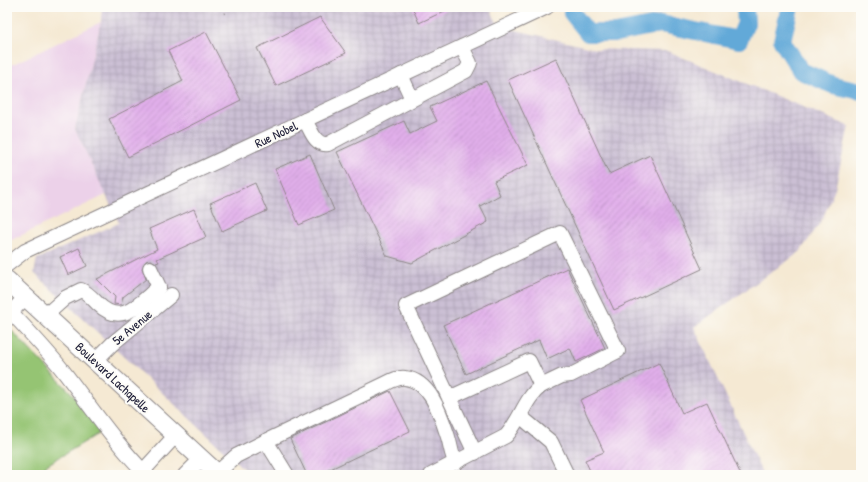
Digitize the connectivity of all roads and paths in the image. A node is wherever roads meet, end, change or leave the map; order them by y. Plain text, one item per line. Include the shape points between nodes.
1 (223, 7) edge
2 (547, 7) edge
3 (225, 14) dead end
4 (462, 47) junction
5 (400, 76) junction
6 (412, 99) junction
7 (305, 120) junction
8 (7, 265) edge
9 (150, 268) dead end
10 (7, 280) edge
11 (162, 296) junction
12 (26, 298) junction
13 (46, 316) junction
14 (95, 361) junction
15 (541, 386) junction
16 (449, 398) junction
17 (520, 416) junction
18 (176, 435) junction
19 (266, 441) junction
20 (475, 453) junction
21 (202, 458) junction
22 (456, 463) junction
23 (145, 473) edge
24 (218, 474) edge
25 (185, 475) edge
26 (287, 475) edge
27 (431, 475) edge
28 (567, 475) edge

1 - 3 path
2 - 4 street, Rue Nobel
4 - 5 street, Rue Nobel
4 - 6 street via 470,63 466,71
5 - 6 street
5 - 7 street, Rue Nobel
6 - 7 street via 328,144 316,140
7 - 8 street, Rue Nobel via 25,251
9 - 11 street
10 - 12 main road, Boulevard Lachapelle
11 - 13 street via 121,314 106,310 81,290 65,298
11 - 14 street, 5e Avenue
12 - 13 main road, Boulevard Lachapelle
12 - 23 street via 11,312 64,371 84,400
13 - 14 main road, Boulevard Lachapelle
14 - 18 main road, Boulevard Lachapelle
15 - 16 street via 529,361
15 - 16 street via 562,376 571,375 618,351 560,233 406,306
15 - 17 street via 534,392
16 - 20 street
17 - 20 street via 506,436
17 - 28 street via 551,442
18 - 21 main road, Boulevard Lachapelle
18 - 23 street
19 - 22 street via 396,379 406,378 420,384 428,392
19 - 24 street via 236,456
19 - 26 street
20 - 22 street
21 - 24 main road, Boulevard Lachapelle
21 - 25 street
22 - 27 street

